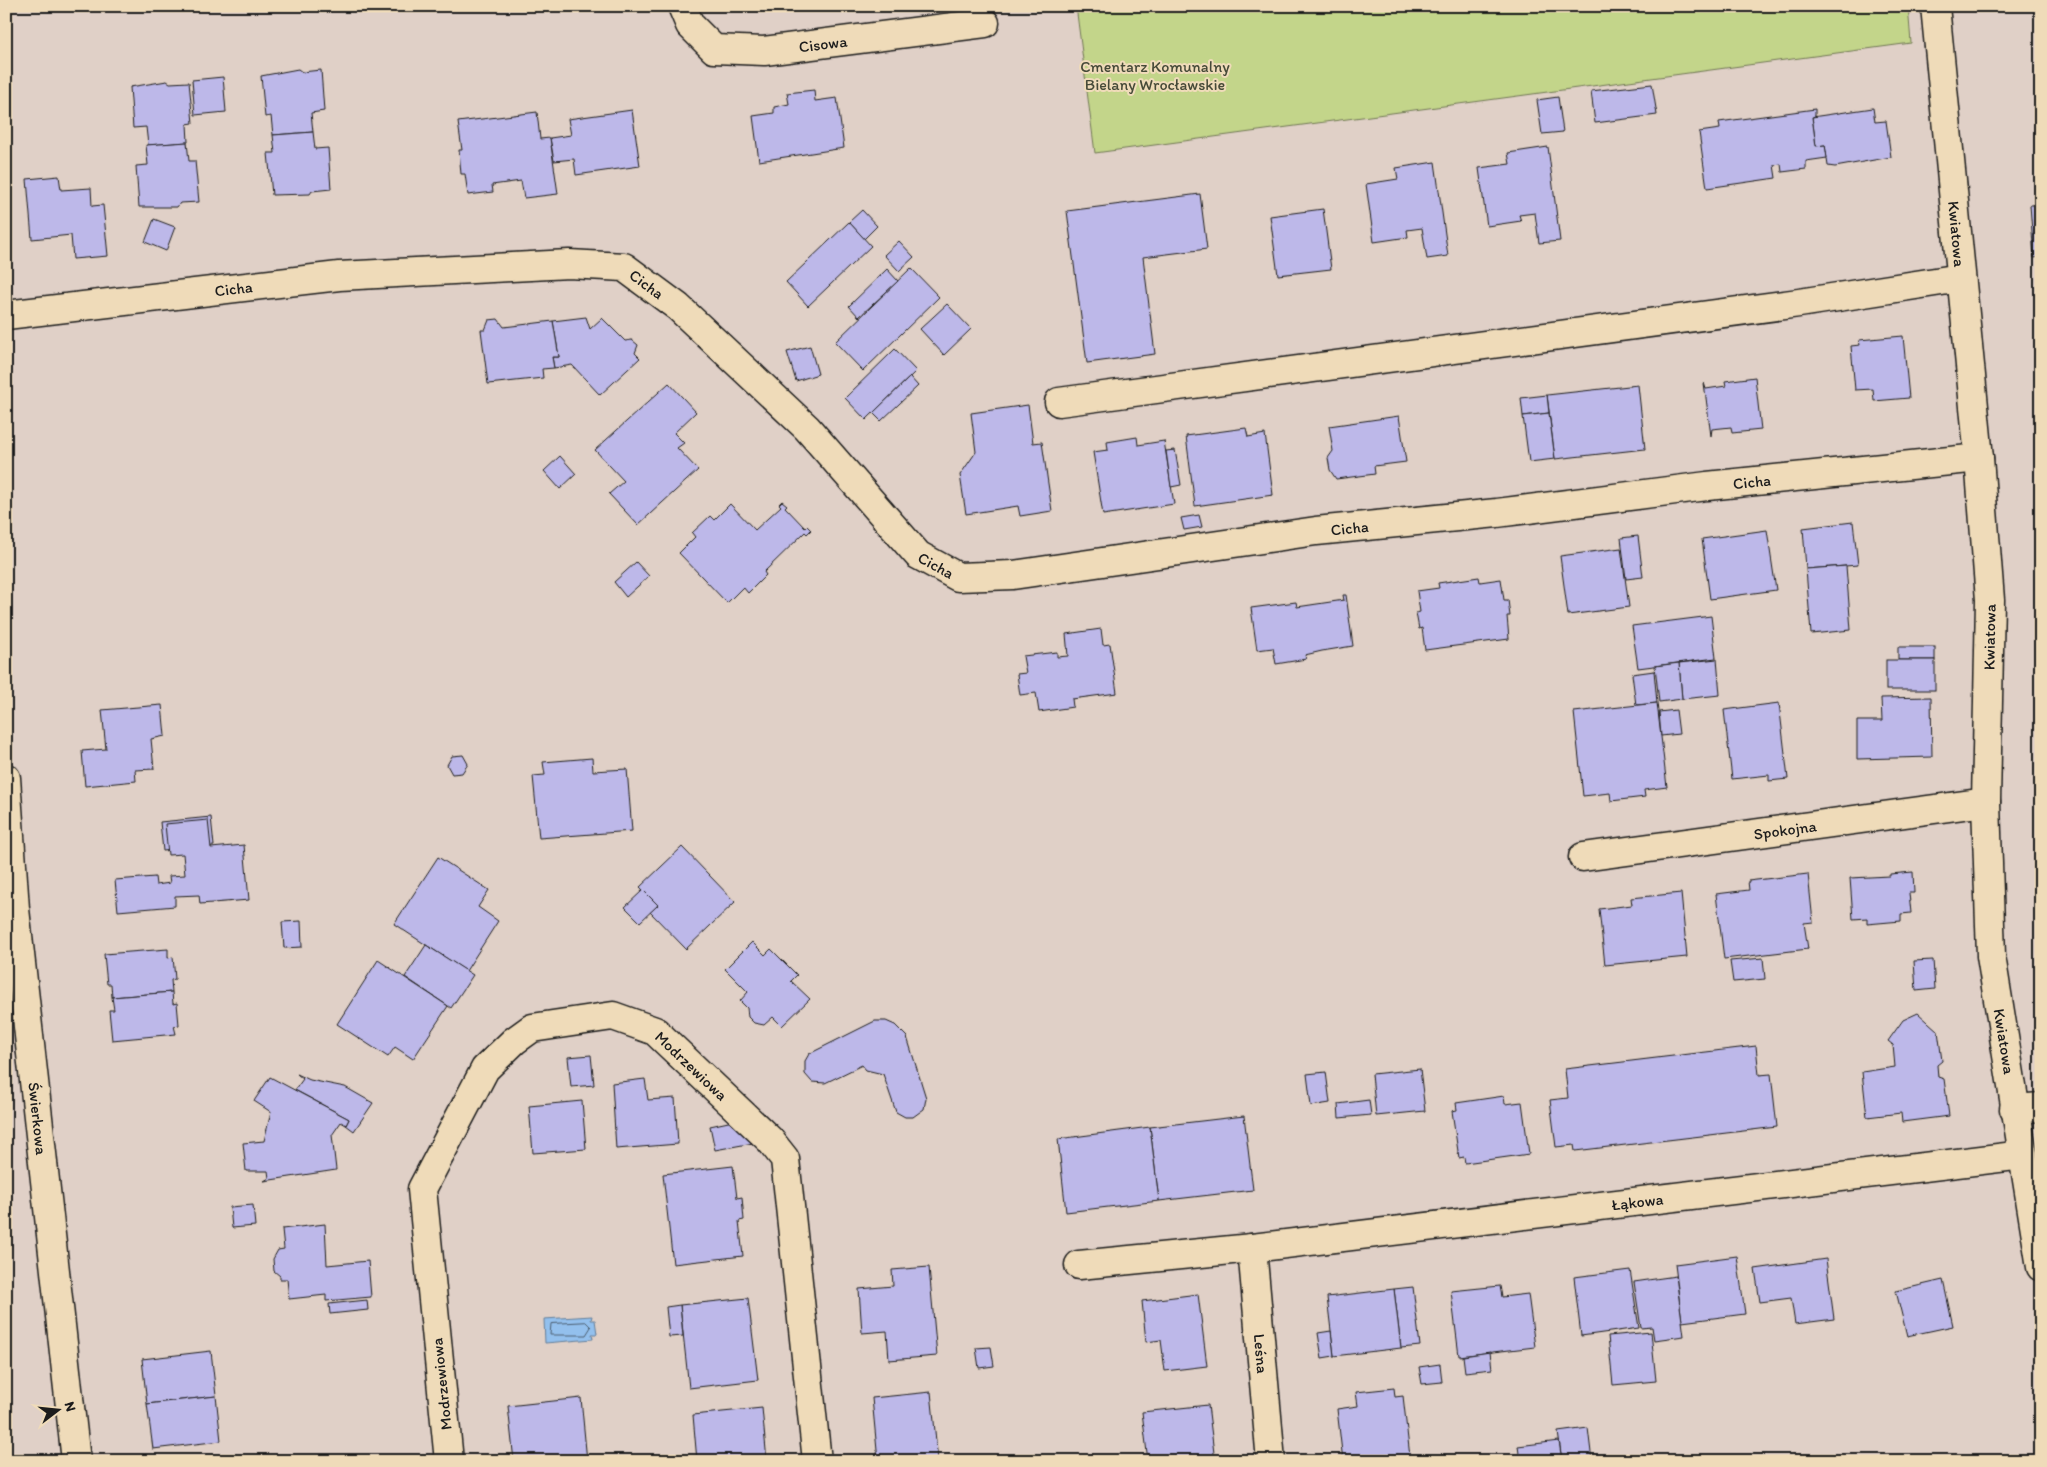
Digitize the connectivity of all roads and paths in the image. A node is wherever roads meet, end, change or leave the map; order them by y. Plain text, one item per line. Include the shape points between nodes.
1 (682, 6) edge
2 (1936, 6) edge
3 (985, 23) dead end
4 (1961, 278) junction
5 (6, 315) edge
6 (1059, 402) dead end
7 (1979, 458) junction
8 (6, 778) edge
9 (1986, 802) junction
10 (1583, 858) dead end
11 (2028, 1108) edge
12 (2023, 1155) junction
13 (1252, 1248) junction
14 (1078, 1265) dead end
15 (2041, 1267) edge
16 (76, 1461) edge
17 (449, 1461) edge
18 (817, 1461) edge
19 (1271, 1461) edge

1 - 3 street, Cisowa via 690,26 714,49 764,51
2 - 4 street, Kwiatowa
4 - 6 street via 1789,305
4 - 7 street, Kwiatowa
5 - 7 street, Cicha via 339,276 569,264 624,267 678,307 807,428 918,555 958,577 1013,575 1316,531
7 - 9 street, Kwiatowa via 1990,600
8 - 16 street, Świerkowa via 15,910
9 - 10 street, Spokojna
9 - 11 street, Kwiatowa via 1991,956
11 - 12 street, Kwiatowa
12 - 13 street, Łąkowa
12 - 15 street, Kwiatowa
13 - 14 street, Łąkowa
13 - 19 street, Leśna
17 - 18 street, Modrzewiowa via 422,1189 485,1069 514,1041 532,1028 613,1016 655,1031 770,1140 785,1159

